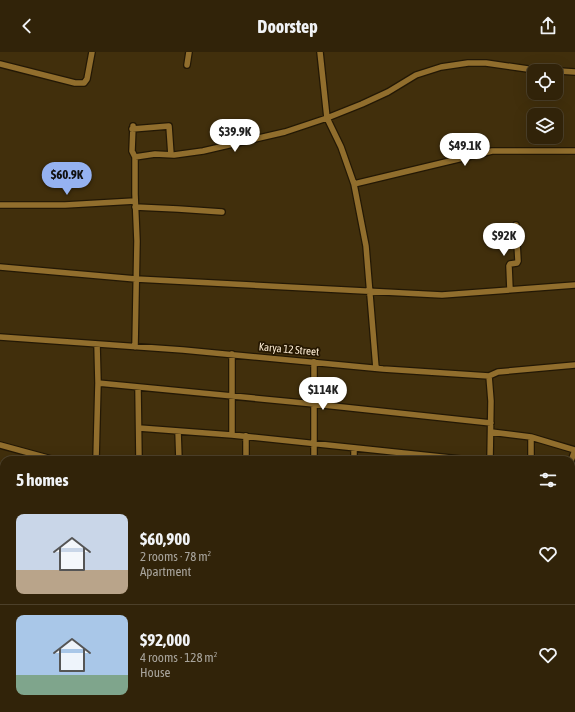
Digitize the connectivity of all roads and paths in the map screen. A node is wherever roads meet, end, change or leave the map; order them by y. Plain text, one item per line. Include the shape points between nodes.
1 (92, 52) edge
2 (189, 52) edge
3 (320, 52) edge
4 (0, 64) edge
5 (187, 65) dead end
6 (575, 72) edge
7 (328, 118) junction
8 (575, 151) edge
9 (171, 154) junction
10 (136, 157) junction
11 (354, 184) junction
12 (135, 201) junction
13 (0, 205) edge
14 (135, 207) junction
15 (222, 212) dead end
16 (516, 225) dead end
17 (0, 267) edge
18 (136, 278) junction
19 (575, 285) edge
20 (510, 290) junction
21 (370, 291) junction
22 (0, 337) edge
23 (97, 344) junction
24 (135, 346) junction
25 (232, 354) junction
26 (314, 362) junction
27 (575, 365) edge
28 (376, 368) junction
29 (489, 376) junction
30 (98, 383) junction
31 (138, 388) junction
32 (232, 397) junction
33 (314, 404) junction
34 (491, 423) junction
35 (139, 428) junction
36 (178, 431) junction
37 (491, 432) junction
38 (232, 434) junction
39 (246, 436) junction
40 (531, 437) junction
41 (314, 443) junction
42 (0, 444) edge
43 (354, 448) junction
44 (575, 450) edge
45 (394, 452) junction
46 (41, 456) edge
47 (96, 456) edge
48 (138, 456) edge
49 (179, 456) edge
50 (246, 456) edge
51 (314, 456) edge
52 (354, 456) edge
53 (394, 456) edge
54 (421, 456) edge
55 (490, 456) edge
56 (531, 456) edge

1 - 4 street via 87,80 84,83 60,80
2 - 5 street
3 - 7 street
6 - 7 street via 486,63 441,67 416,75 388,92
7 - 9 street via 285,132 221,147
7 - 11 street
8 - 11 street via 492,151
9 - 10 street
9 - 10 street via 170,126 133,127 132,151
10 - 12 street
11 - 21 street via 366,246
12 - 13 street
12 - 14 street
14 - 15 street
14 - 18 street
16 - 20 street via 518,260 509,266
17 - 18 street
18 - 21 street
18 - 24 street
19 - 20 street
20 - 21 street via 442,295
21 - 28 street
22 - 23 street, Karya 12 Street
23 - 24 street, Karya 12 Street
23 - 30 street
24 - 25 street, Karya 12 Street
25 - 26 street, Karya 12 Street
25 - 32 street
26 - 28 street, Karya 12 Street
26 - 33 street
27 - 29 street, Karya 12 Street via 498,372
28 - 29 street, Karya 12 Street
29 - 34 street
30 - 31 street
30 - 47 street
31 - 32 street
31 - 35 street
32 - 33 street
32 - 38 street
33 - 34 street
33 - 41 street
34 - 37 street
35 - 36 street
35 - 48 street
36 - 38 street
36 - 49 street
37 - 40 street
37 - 55 street
38 - 39 street
39 - 41 street
39 - 50 street
40 - 44 street
40 - 56 street
41 - 43 street
41 - 51 street
42 - 46 street
43 - 45 street
43 - 52 street
45 - 53 street
45 - 54 street

